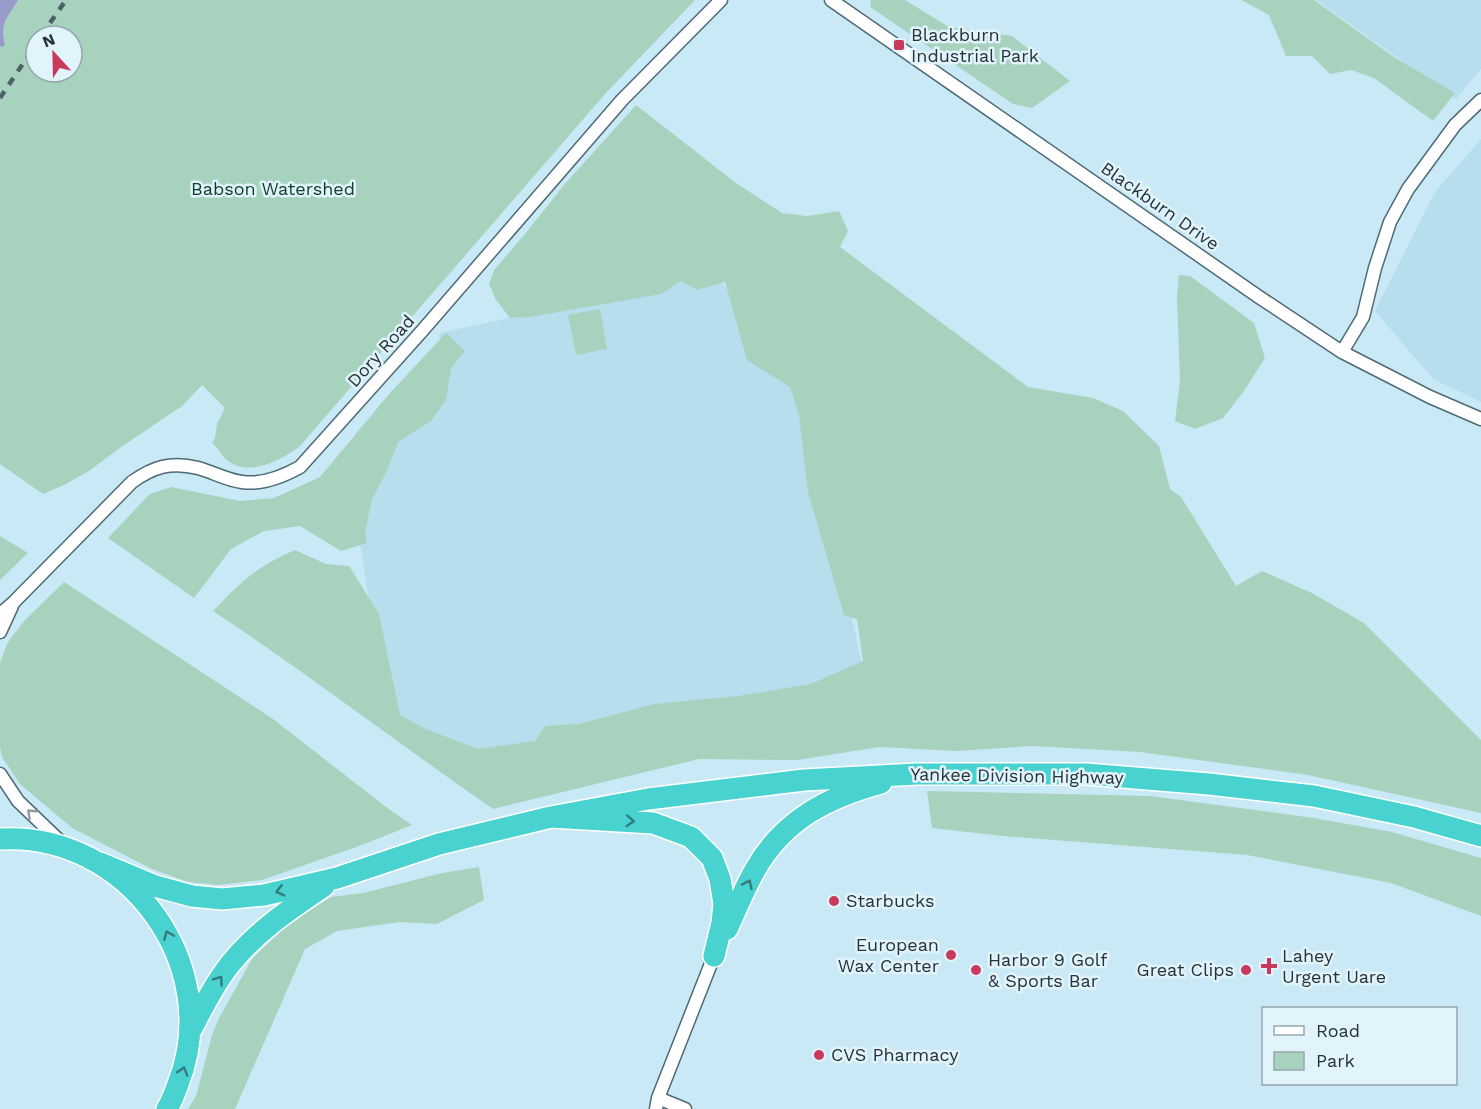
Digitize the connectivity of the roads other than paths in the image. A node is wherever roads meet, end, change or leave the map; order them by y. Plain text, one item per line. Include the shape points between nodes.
1 (721, 0) edge
2 (831, 0) edge
3 (1481, 100) edge
4 (1342, 352) junction
5 (1481, 419) edge
6 (13, 603) junction
7 (0, 614) edge
8 (0, 632) edge
9 (0, 774) edge
10 (917, 774) junction
11 (551, 817) junction
12 (1481, 836) edge
13 (0, 838) edge
14 (67, 848) junction
15 (100, 863) junction
16 (337, 878) junction
17 (714, 956) junction
18 (190, 1031) junction
19 (657, 1104) edge
20 (167, 1109) edge
21 (649, 1109) edge
22 (685, 1109) edge

1 - 6 street, Dory Road via 622,99 423,331 300,467 255,483 177,465 147,471
2 - 4 street, Blackburn Drive
3 - 4 street via 1455,125 1399,205 1375,268 1363,317
4 - 5 street, Blackburn Drive
6 - 7 street, Dory Road
6 - 8 street, Dory Road
14 -> 9 street via 18,801
10 - 11 highway, Yankee Division Highway via 804,780 648,799
10 - 12 highway, Yankee Division Highway via 1086,774 1209,784 1314,796
17 -> 10 highway via 755,870 798,819 828,801
11 - 16 highway via 439,844
11 -> 17 highway via 653,823 691,837 712,858 720,879 724,904
13 - 14 highway
14 - 15 highway
16 -> 15 highway via 264,895 222,899 155,886
18 -> 15 highway via 186,977 162,922 136,890
18 -> 16 highway via 214,988 249,943 282,914
17 - 19 street
20 -> 18 highway via 184,1071
19 - 21 street
19 - 22 street

